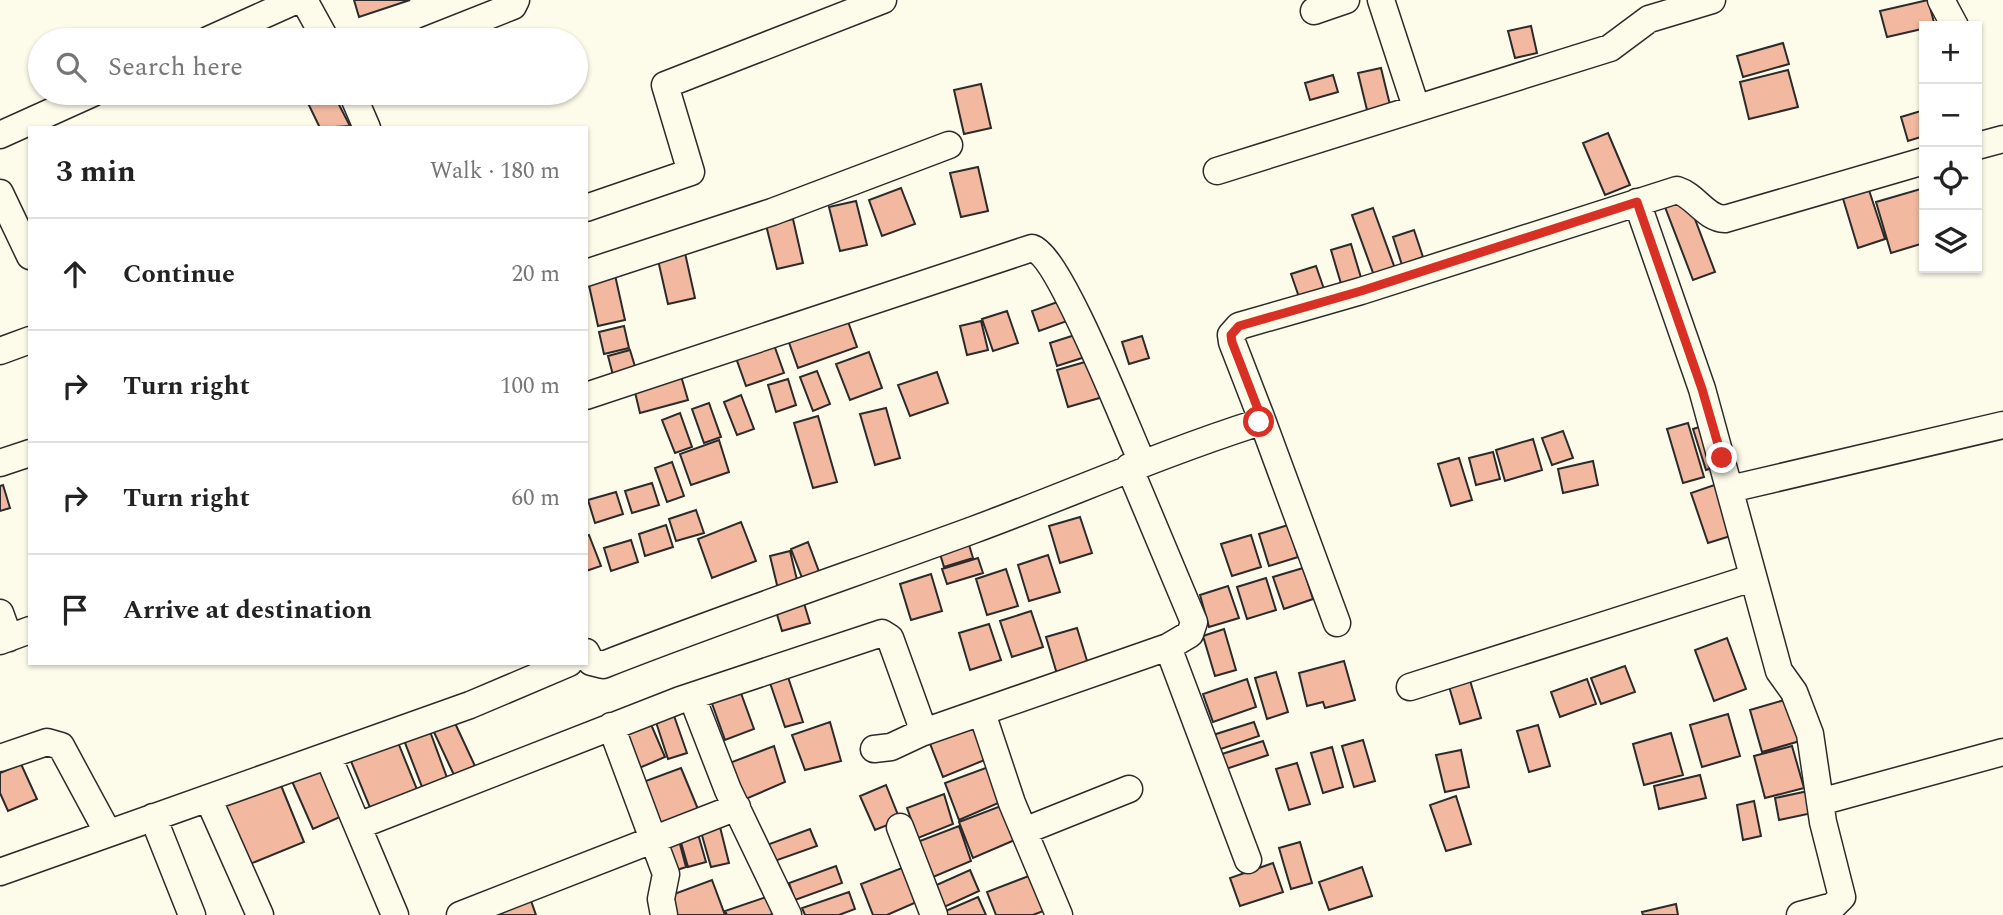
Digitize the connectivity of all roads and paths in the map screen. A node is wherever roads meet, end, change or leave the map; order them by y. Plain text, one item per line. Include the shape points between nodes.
1 (297, 0) edge
2 (304, 0) edge
3 (516, 0) edge
4 (883, 0) edge
5 (1346, 0) edge
6 (1381, 0) edge
7 (1712, 0) edge
8 (1941, 0) edge
9 (1314, 11) dead end
10 (1952, 21) edge
11 (235, 28) edge
12 (319, 28) edge
13 (457, 28) edge
14 (66, 105) edge
15 (357, 105) edge
16 (1416, 107) junction
17 (366, 126) edge
18 (0, 135) edge
19 (949, 145) dead end
20 (1919, 162) edge
21 (1217, 171) dead end
22 (0, 193) edge
23 (1637, 202) junction
24 (588, 207) edge
25 (28, 252) edge
26 (588, 272) edge
27 (28, 341) edge
28 (0, 351) edge
29 (588, 395) edge
30 (1261, 417) junction
31 (2003, 425) edge
32 (28, 454) edge
33 (0, 463) edge
34 (1136, 464) junction
35 (1730, 489) junction
36 (1752, 578) junction
37 (1337, 623) dead end
38 (1168, 647) junction
39 (588, 660) edge
40 (563, 665) edge
41 (1410, 687) dead end
42 (692, 696) junction
43 (982, 713) junction
44 (611, 726) junction
45 (921, 733) junction
46 (874, 749) dead end
47 (2003, 752) edge
48 (328, 756) junction
49 (0, 758) edge
50 (1129, 789) dead end
51 (208, 798) junction
52 (1820, 802) junction
53 (737, 807) junction
54 (153, 817) junction
55 (358, 826) junction
56 (900, 827) dead end
57 (1024, 831) junction
58 (108, 833) junction
59 (653, 838) junction
60 (1248, 860) dead end
61 (0, 872) edge
62 (192, 915) edge
63 (260, 915) edge
64 (396, 915) edge
65 (460, 915) edge
66 (664, 915) edge
67 (788, 915) edge
68 (934, 915) edge
69 (1059, 915) edge
70 (1800, 915) edge

1 - 11 street
2 - 12 street
3 - 13 street via 513,6
4 - 24 street via 665,85 691,172
5 - 9 street
6 - 16 street
7 - 16 street via 1649,19 1610,48
8 - 10 street
14 - 18 street
15 - 17 street
16 - 21 street
19 - 26 street via 772,212
20 - 23 street via 1725,219 1678,190
22 - 25 street
23 - 30 street via 1239,326 1231,335 1232,342
23 - 35 street via 1702,389
27 - 28 street
29 - 34 street via 1032,248 1043,254 1067,292
30 - 34 street via 1257,423
30 - 37 street
31 - 35 street
32 - 33 street
34 - 38 street via 1194,622 1186,638
34 - 39 street via 974,530 738,612 603,665
35 - 36 street
36 - 41 street
36 - 52 street via 1779,671 1794,692 1810,734
38 - 43 street
38 - 60 street
40 - 48 street via 470,705
42 - 44 street
42 - 45 street via 882,633 890,638
42 - 53 street
43 - 45 street
43 - 57 street
44 - 55 street
44 - 59 street
45 - 46 street via 891,747
47 - 52 street
48 - 51 street
48 - 55 street
49 - 58 street via 47,742 61,746
50 - 57 street
51 - 54 street
51 - 63 street
52 - 70 street via 1842,897 1833,906
53 - 59 street
53 - 67 street
54 - 58 street
54 - 62 street
55 - 64 street
56 - 68 street
57 - 69 street
58 - 61 street
59 - 65 street
59 - 66 street via 667,878 661,899

